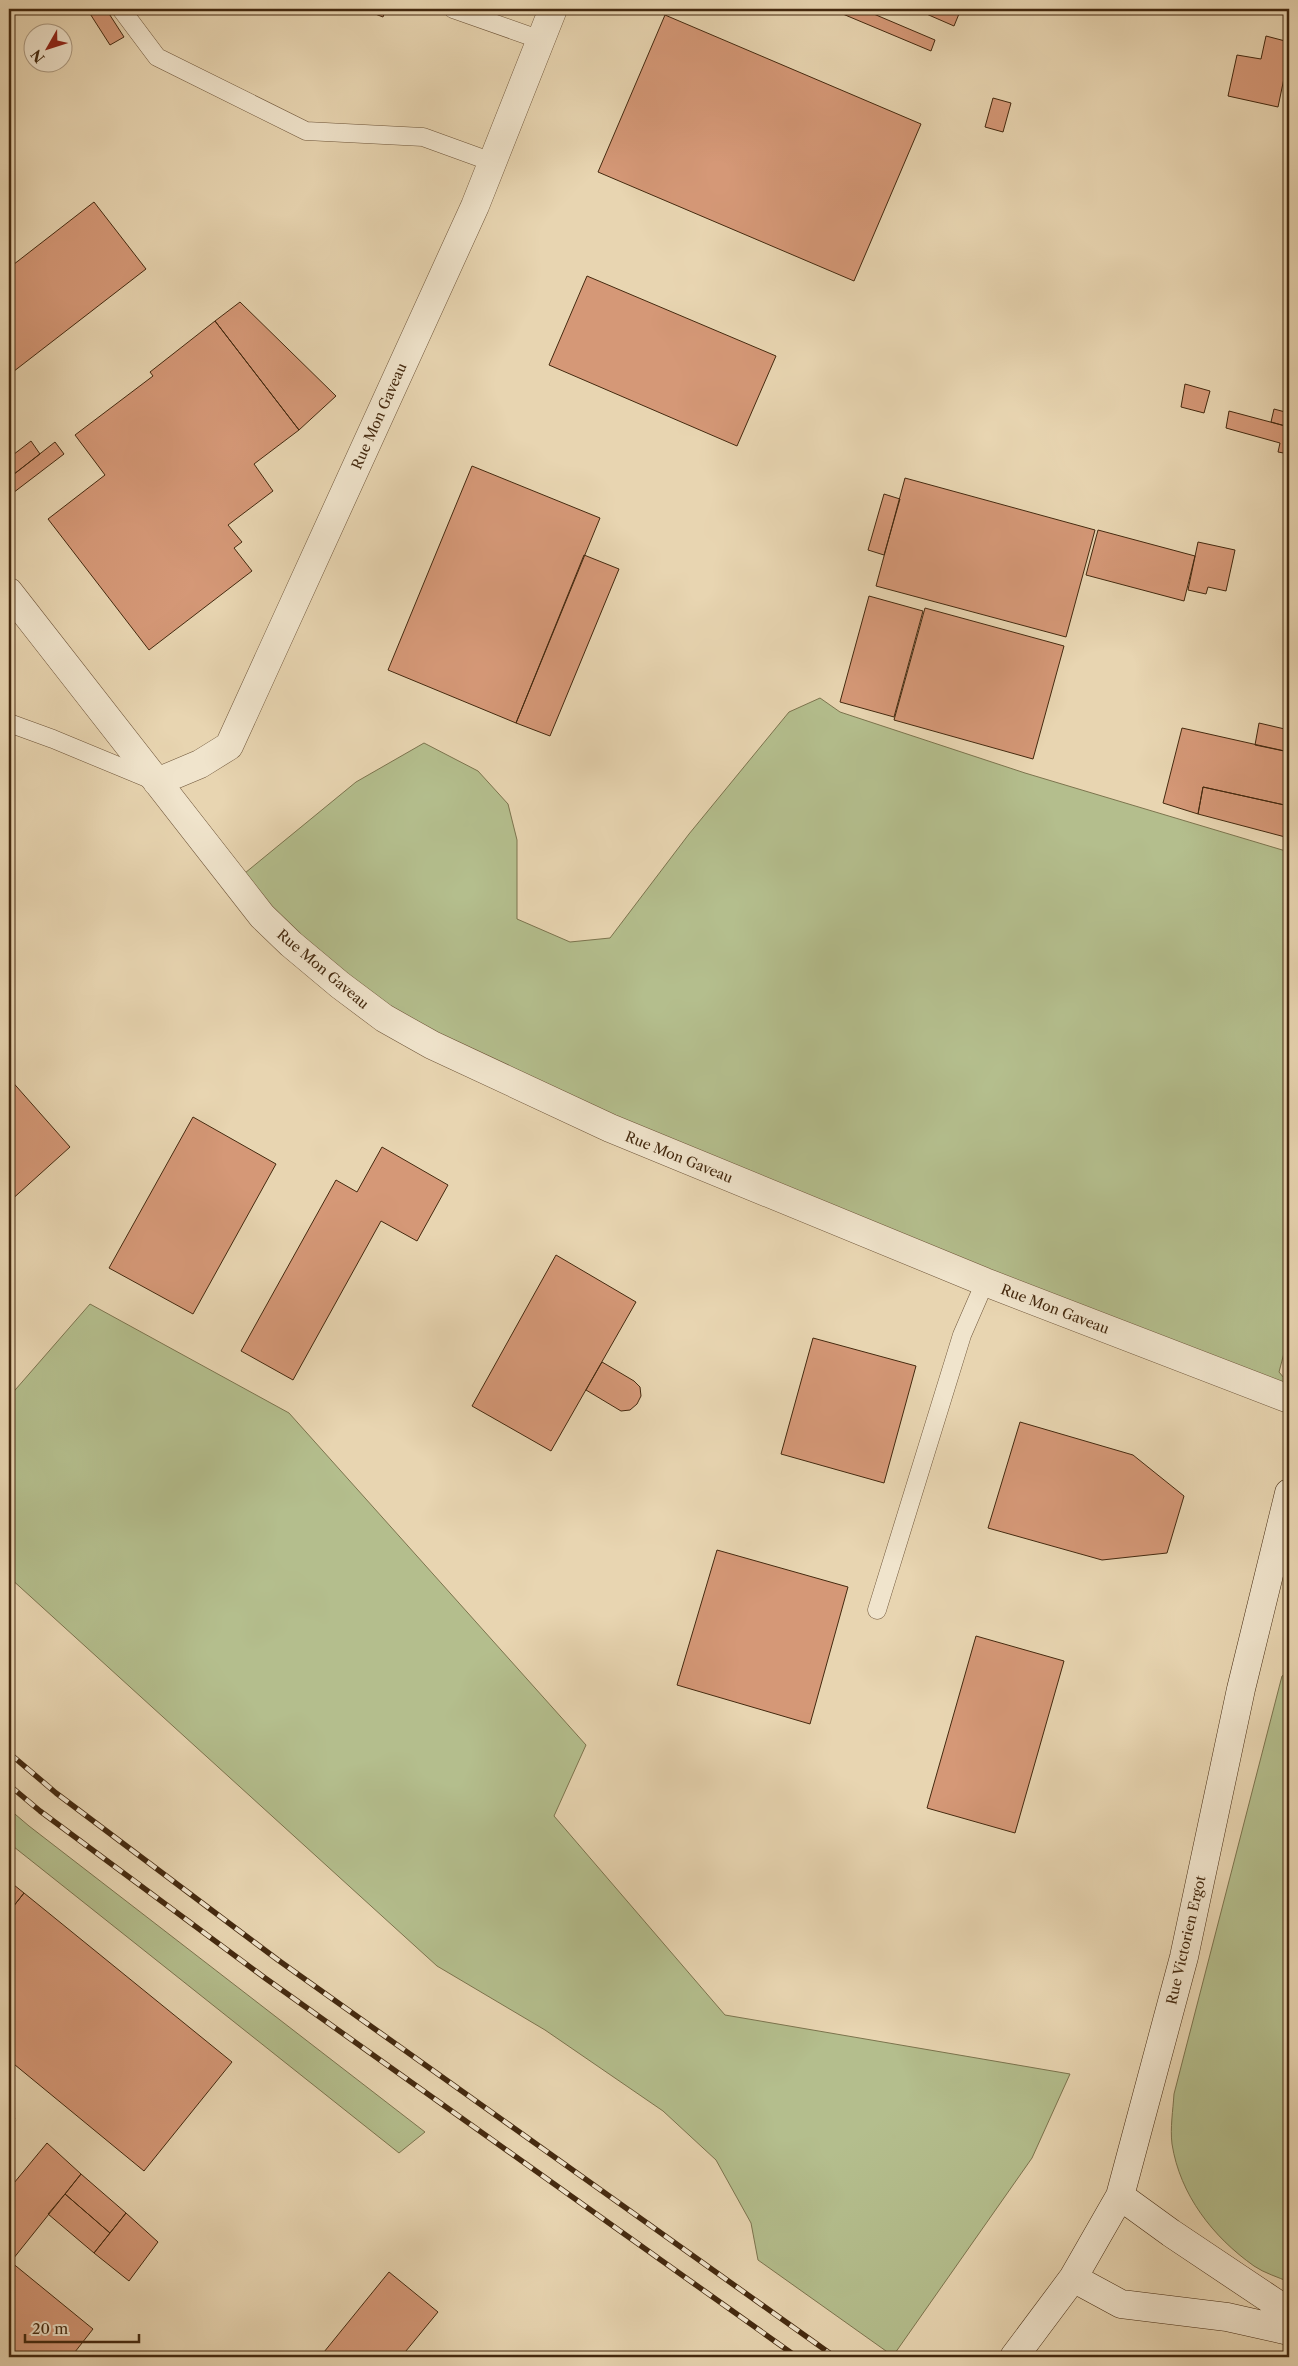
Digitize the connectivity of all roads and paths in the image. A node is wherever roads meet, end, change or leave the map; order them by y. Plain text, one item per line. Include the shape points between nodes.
1 (121, 9) edge
2 (453, 9) edge
3 (553, 9) edge
4 (541, 40) junction
5 (492, 162) junction
6 (9, 592) edge
7 (9, 723) edge
8 (157, 782) junction
9 (985, 1282) junction
10 (1289, 1399) edge
11 (1289, 1493) edge
12 (877, 1610) dead end
13 (1120, 2196) junction
14 (1073, 2278) junction
15 (1289, 2312) edge
16 (1289, 2331) edge
17 (1014, 2357) edge

1 - 5 lane via 157,57 306,131 423,137
2 - 4 lane
3 - 4 street, Rue Mon Gaveau
4 - 5 street, Rue Mon Gaveau
5 - 8 street, Rue Mon Gaveau via 229,746 200,764
6 - 8 street, Rue Mon Gaveau
7 - 8 lane
8 - 9 street, Rue Mon Gaveau via 262,916 305,956 384,1018 432,1045 610,1128
9 - 10 street, Rue Mon Gaveau
9 - 12 lane via 962,1335
11 - 13 street, Rue Victorien Ergot via 1241,1689 1184,1957
13 - 14 street, Rue Victorien Ergot
13 - 15 street
14 - 16 street via 1121,2304 1219,2316
14 - 17 street, Rue Victorien Ergot

